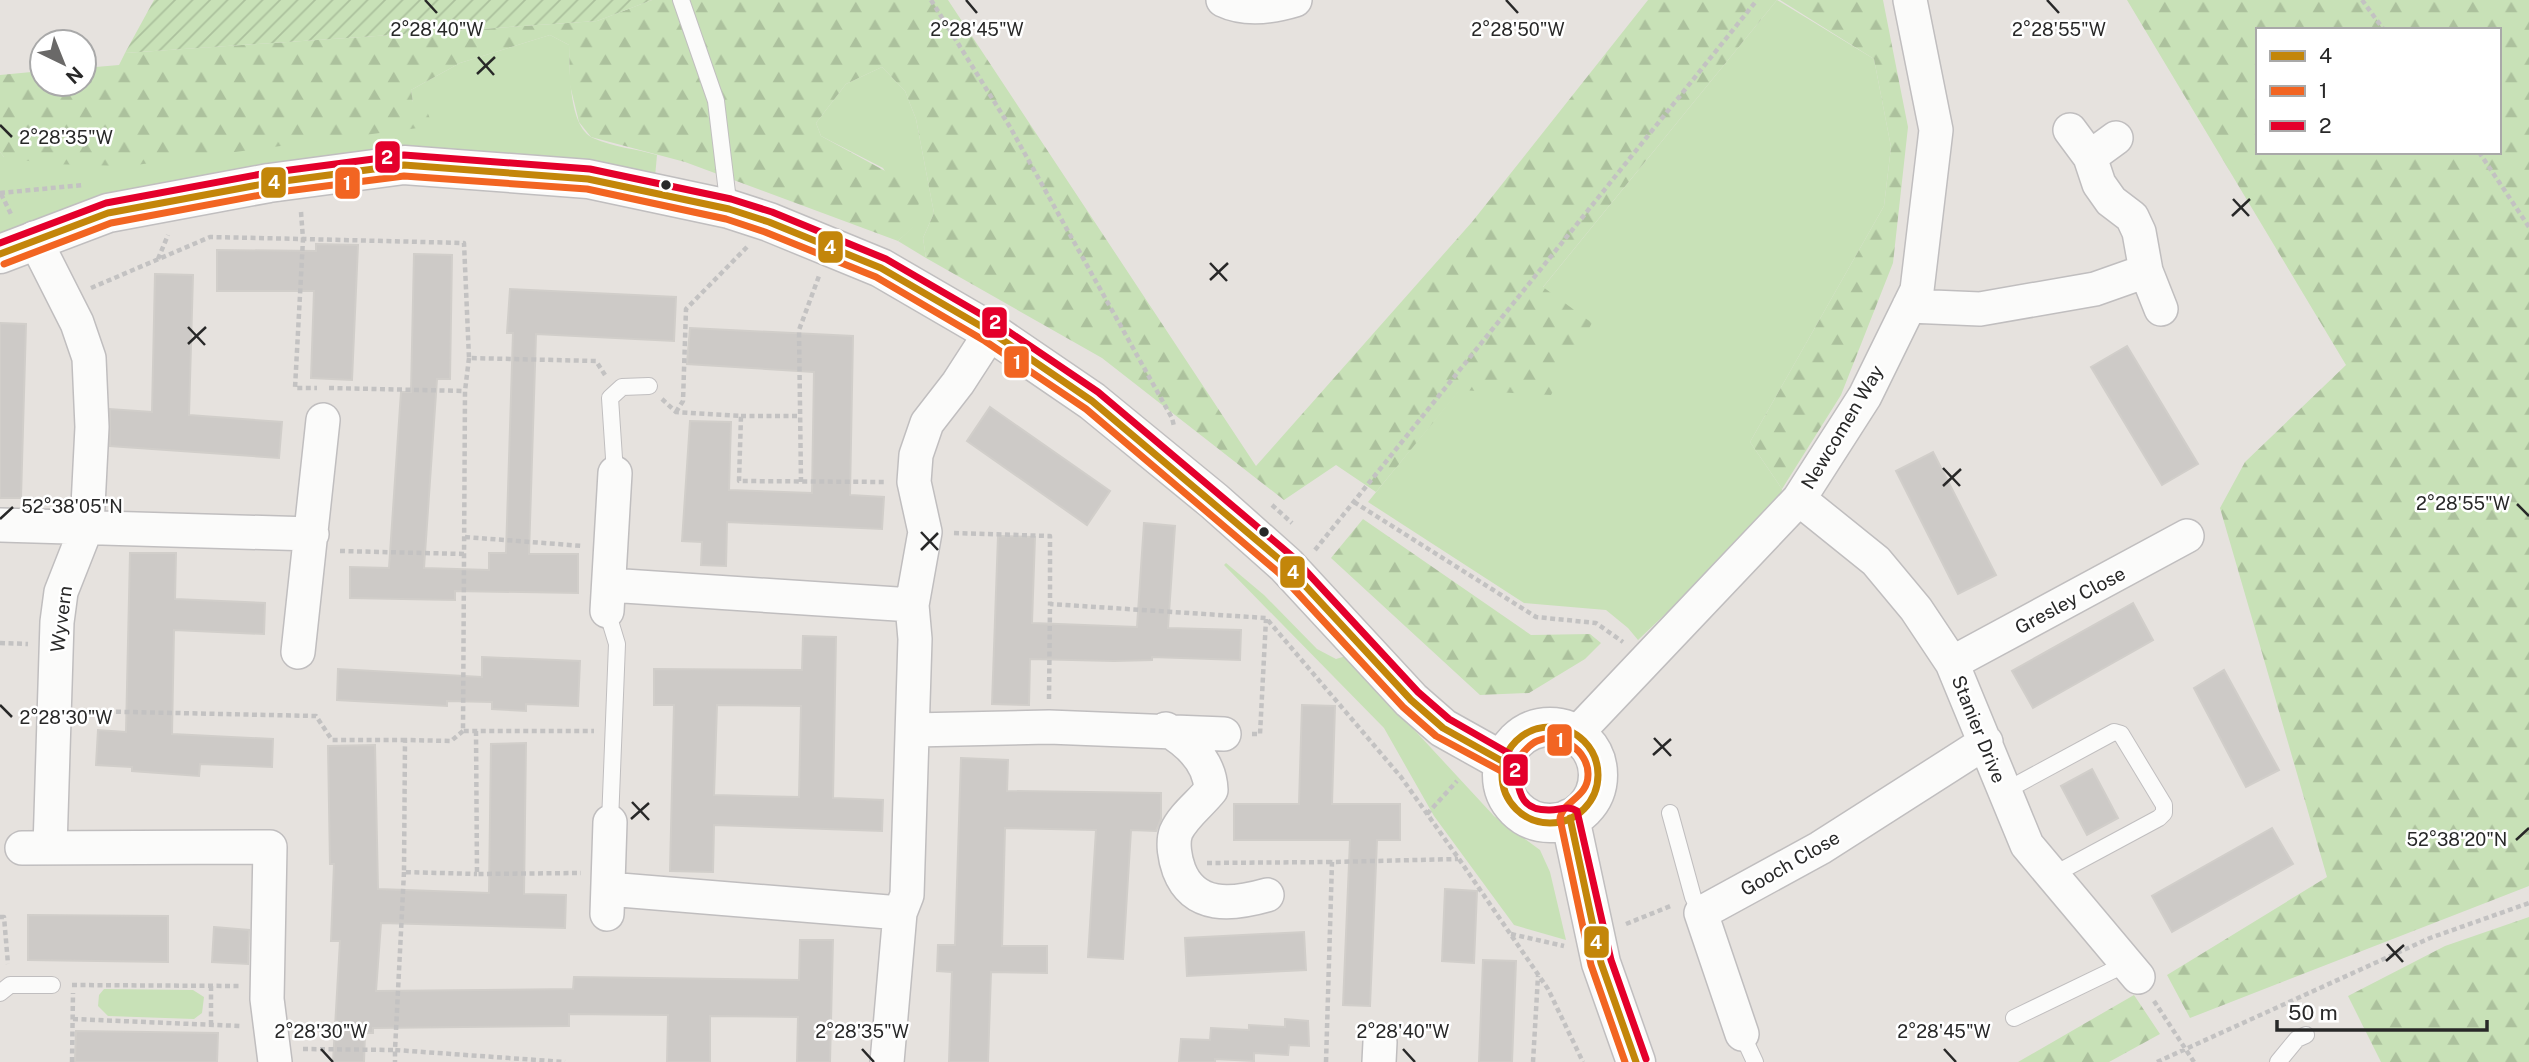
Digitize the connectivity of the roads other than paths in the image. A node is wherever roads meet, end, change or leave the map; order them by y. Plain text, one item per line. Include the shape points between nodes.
1 (681, 0) edge
2 (1223, 0) edge
3 (1296, 0) edge
4 (1910, 0) edge
5 (2070, 130) dead end
6 (729, 209) junction
7 (34, 238) junction
8 (0, 254) edge
9 (2147, 271) junction
10 (1909, 306) junction
11 (2161, 309) dead end
12 (991, 332) junction
13 (649, 386) road end
14 (323, 420) dead end
15 (615, 473) joint
16 (1799, 499) junction
17 (0, 525) edge
18 (87, 526) junction
19 (2187, 536) dead end
20 (311, 542) junction
21 (608, 598) junction
22 (912, 605) junction
23 (298, 652) dead end
24 (1952, 663) junction
25 (1166, 729) junction
26 (913, 730) junction
27 (1577, 733) junction
28 (1224, 734) road end
29 (1986, 742) junction
30 (1502, 761) junction
31 (2005, 791) junction
32 (1670, 813) dead end
33 (1570, 818) junction
34 (610, 822) joint
35 (2053, 875) junction
36 (1267, 895) dead end
37 (1697, 905) junction
38 (900, 913) junction
39 (2133, 970) joint
40 (52, 985) road end
41 (5, 989) edge
42 (2014, 1018) dead end
43 (2306, 1034) dead end
44 (273, 1046) edge
45 (1749, 1048) edge
46 (887, 1062) edge
47 (1636, 1062) edge
48 (2278, 1062) edge

1 - 6 lane via 716,101
2 - 3 street via 1273,7
4 - 10 street, Newcomen Way via 1936,130 1917,289
5 - 9 street via 2103,147 2099,184 2111,201 2132,217
6 - 7 street via 588,179 404,165 269,183 108,213
6 - 12 street via 881,268
7 - 8 street
7 - 18 street, Wyvern via 89,358 92,427
9 - 10 street via 2095,289 1980,309
9 - 11 street
10 - 16 street, Newcomen Way via 1866,396
12 - 22 street via 927,423 916,455 914,482 925,532
12 - 30 street via 1092,401 1214,501 1296,575 1411,700 1443,728
13 - 15 lane via 616,390 610,398
14 - 20 street
15 - 21 street
16 - 24 street, Stanier Drive via 1876,561
16 - 27 street, Newcomen Way
17 - 18 street
18 - 20 street
18 - 44 street, Wyvern via 61,592 54,710 36,848 270,847 267,986
19 - 24 street, Gresley Close
20 - 23 street
21 - 22 street
21 - 34 lane via 617,644
22 - 26 street
24 - 29 street, Stanier Drive
25 - 26 street
25 - 28 street
25 - 36 street via 1185,740 1210,776 1211,790 1175,834 1184,882 1197,896 1213,901 1242,902
26 - 38 street via 907,895
27 - 30 street via 1560,726 1541,727 1510,747
27 - 33 street via 1595,759 1599,777 1587,806
29 - 31 street, Stanier Drive
29 - 37 street, Gooch Close via 1820,848
30 - 33 street via 1507,794 1523,814 1552,824
31 - 35 street, Stanier Drive via 2027,845
31 - 35 lane via 2114,732 2121,734 2164,806 2159,818
32 - 37 lane
33 - 47 street via 1601,963
34 - 38 street via 608,892
35 - 39 street, Stanier Drive
37 - 45 street
38 - 46 street
39 - 42 lane
40 - 41 lane
43 - 48 lane

